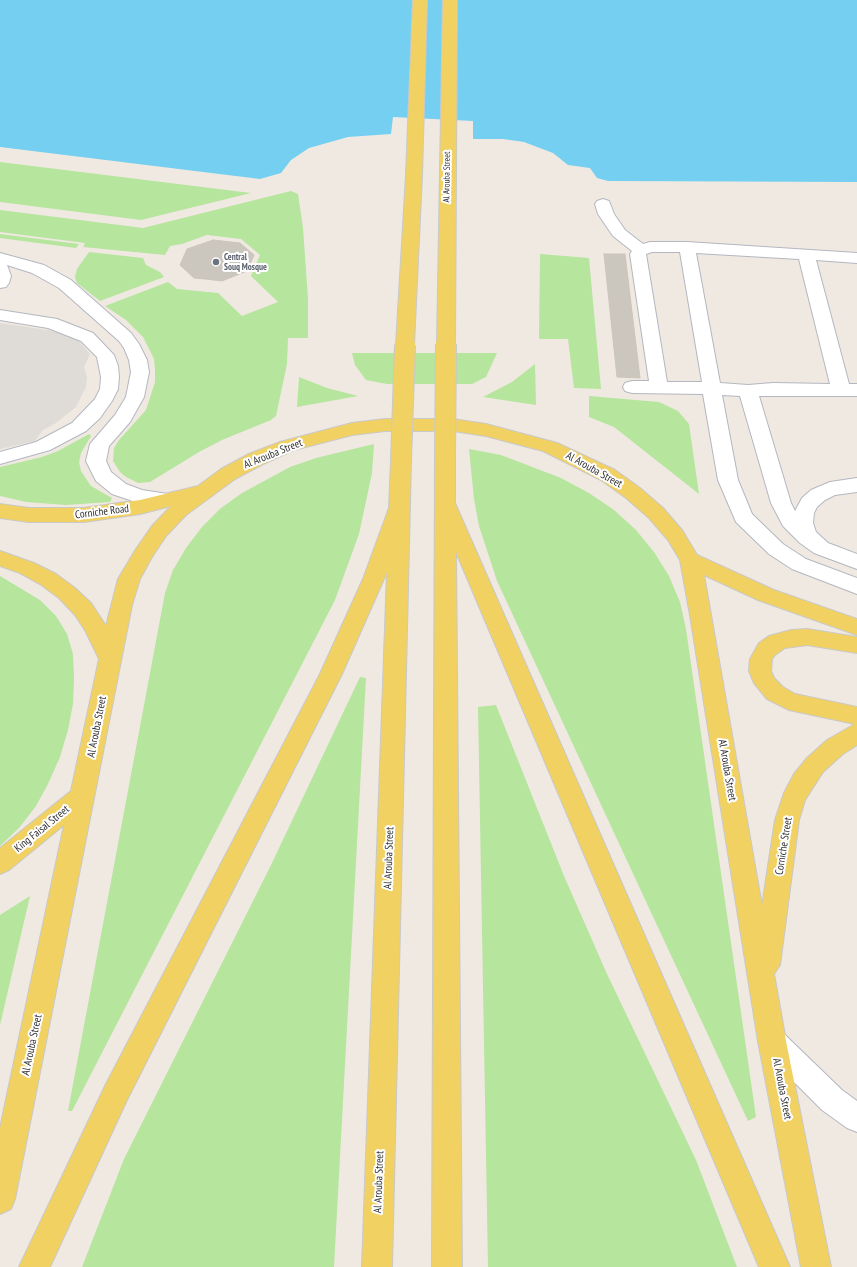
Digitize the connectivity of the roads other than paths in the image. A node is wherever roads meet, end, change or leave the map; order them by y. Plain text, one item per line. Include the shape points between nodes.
1 (420, 0) edge
2 (450, 0) edge
3 (603, 204) dead end
4 (687, 247) junction
5 (641, 250) junction
6 (806, 255) junction
7 (0, 258) edge
8 (857, 258) edge
9 (0, 267) edge
10 (0, 283) edge
11 (0, 315) edge
12 (632, 387) dead end
13 (659, 387) junction
14 (712, 388) junction
15 (748, 390) junction
16 (849, 390) edge
17 (0, 458) edge
18 (857, 485) edge
19 (202, 491) junction
20 (167, 500) junction
21 (445, 503) junction
22 (399, 509) junction
23 (0, 511) edge
24 (807, 538) junction
25 (0, 558) edge
26 (690, 560) junction
27 (857, 562) edge
28 (857, 586) edge
29 (857, 627) edge
30 (857, 645) edge
31 (110, 659) junction
32 (857, 716) edge
33 (857, 732) edge
34 (83, 795) junction
35 (0, 863) edge
36 (764, 986) junction
37 (772, 1042) junction
38 (857, 1118) edge
39 (0, 1199) edge
40 (34, 1267) edge
41 (376, 1267) edge
42 (447, 1267) edge
43 (775, 1267) edge
44 (816, 1267) edge

1 - 22 main road, Al Arouba Street, bridge
2 - 21 main road, Al Arouba Street, bridge
3 - 5 street via 606,214 619,233
4 - 5 street via 650,247
4 - 6 street
4 - 14 street
5 - 13 street via 638,254
6 - 8 street
6 - 16 street
7 - 20 street via 38,269 65,284 125,337 133,348 140,372 135,397 123,418 100,444 96,461 103,476 119,489 140,496
9 - 10 street
11 - 17 street via 57,325 87,337 105,355 110,377 109,389 103,401 79,427 43,446
12 - 13 street
13 - 14 street
14 - 15 street
14 - 28 street via 728,480 743,517 776,549 799,564
15 - 16 street
15 - 24 street via 781,503 790,521
18 - 24 street via 830,489 809,503 803,523
19 - 20 main road, Corniche Road
19 - 26 main road, Al Arouba Street via 256,459 319,436 365,428 419,424 486,430 550,447 608,475 656,513 675,535
19 - 31 main road, Al Arouba Street via 179,510 142,554 129,579 121,605
20 - 23 main road, Corniche Road via 140,507 84,515 29,515
21 - 42 main road, Al Arouba Street
21 - 43 main road
22 - 40 main road via 374,579 331,674 116,1093
22 - 41 main road, Al Arouba Street
24 - 27 street via 821,548
25 - 31 main road via 27,568 67,593 83,609 95,627
26 - 29 main road via 766,594
26 - 36 main road, Al Arouba Street
30 - 32 main road via 807,637 791,638 777,642 767,649 761,659 760,671 765,683 789,701
31 - 34 main road, Al Arouba Street
33 - 36 main road, Corniche Street via 815,764 793,800 787,820
34 - 35 main road, King Faisal Street
34 - 39 main road, Al Arouba Street
36 - 37 main road, Al Arouba Street
37 - 38 street via 832,1100
37 - 44 main road, Al Arouba Street

